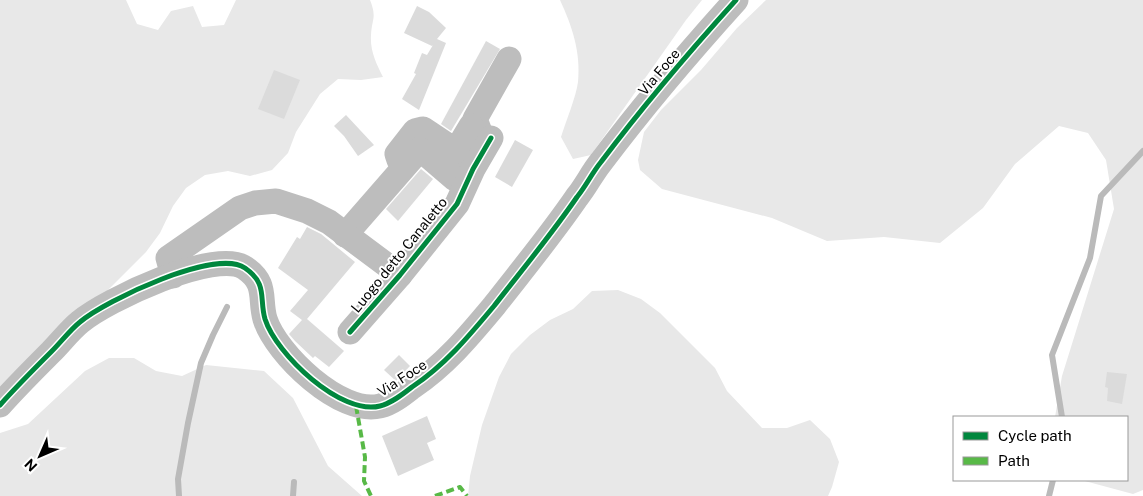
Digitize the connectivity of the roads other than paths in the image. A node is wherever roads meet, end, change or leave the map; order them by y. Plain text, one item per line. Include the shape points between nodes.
1 (736, 0) edge
2 (509, 58) dead end
3 (475, 119) junction
4 (491, 138) dead end
5 (402, 169) junction
6 (455, 178) junction
7 (457, 204) junction
8 (346, 235) junction
9 (400, 275) junction
10 (173, 276) junction
11 (350, 332) dead end
12 (0, 405) edge

1 - 10 street, Via Foce via 657,91 464,342 432,374 399,397 380,406 356,406 316,383 276,343 265,318 263,291 254,275 243,266 229,262 207,264
2 - 3 street
3 - 5 street via 456,151 423,129 415,131 398,154
3 - 6 street via 480,132
4 - 7 street, Luogo detto Canaletto
5 - 6 street via 420,149
5 - 8 street
6 - 7 street, Luogo detto Canaletto
7 - 9 street, Luogo detto Canaletto
8 - 9 street, Luogo detto Canaletto
8 - 10 street, Luogo detto Canaletto via 307,211 276,201 255,203 240,208 168,258
9 - 11 street, Luogo detto Canaletto
10 - 12 street, Via Foce via 120,297 81,321

